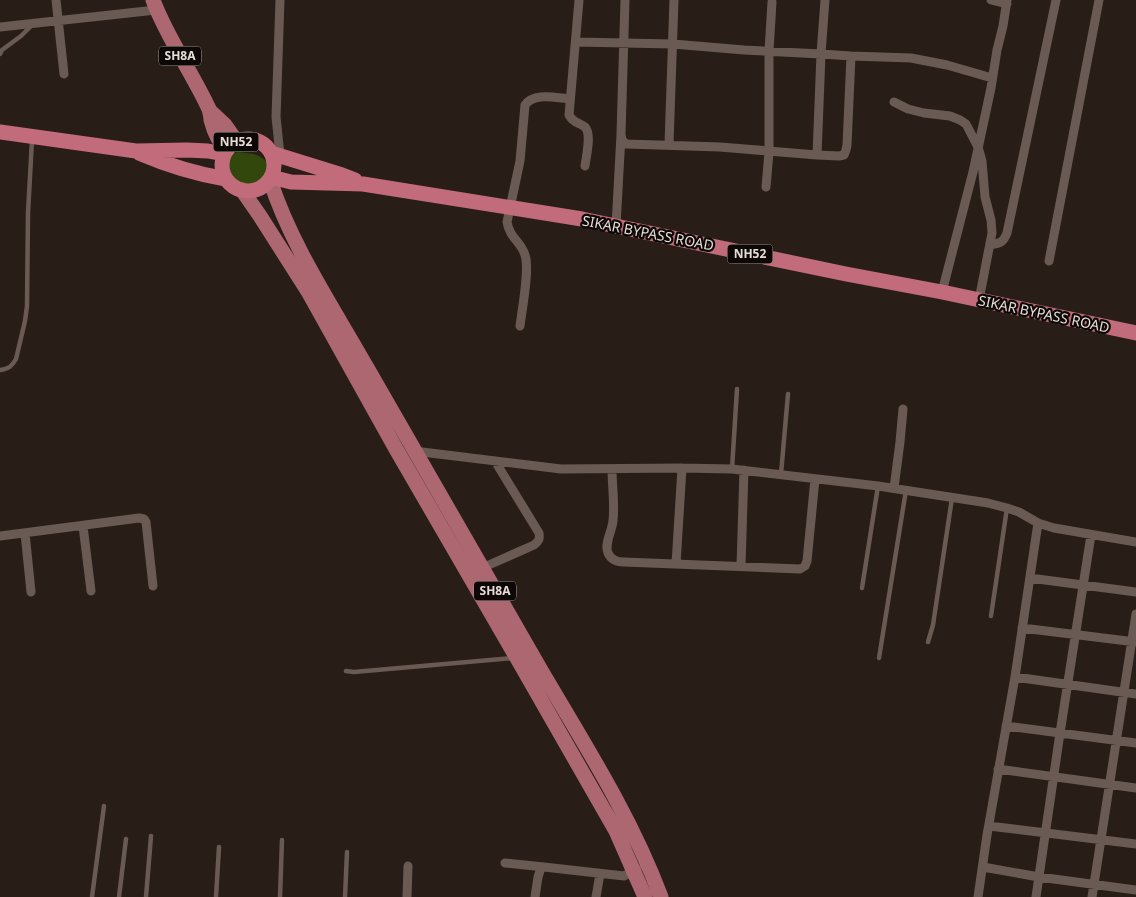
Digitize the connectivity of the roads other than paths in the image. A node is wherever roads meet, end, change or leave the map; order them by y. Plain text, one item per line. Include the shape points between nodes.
1 (56, 0) edge
2 (280, 0) edge
3 (579, 0) edge
4 (625, 0) edge
5 (674, 0) edge
6 (824, 0) edge
7 (991, 0) edge
8 (1056, 0) edge
9 (1099, 0) edge
10 (772, 2) dead end
11 (1007, 2) edge
12 (154, 5) edge
13 (58, 20) junction
14 (32, 24) junction
15 (0, 27) edge
16 (576, 42) junction
17 (624, 43) junction
18 (673, 44) junction
19 (769, 51) junction
20 (0, 54) edge
21 (821, 54) junction
22 (851, 56) junction
23 (64, 74) dead end
24 (992, 78) junction
25 (570, 99) junction
26 (894, 102) dead end
27 (0, 132) edge
28 (621, 135) junction
29 (32, 136) junction
30 (669, 144) junction
31 (978, 147) junction
32 (229, 149) junction
33 (136, 151) junction
34 (769, 152) junction
35 (276, 154) junction
36 (816, 155) junction
37 (585, 166) dead end
38 (226, 179) junction
39 (271, 179) junction
40 (363, 184) junction
41 (766, 187) dead end
42 (242, 190) junction
43 (509, 208) junction
44 (616, 226) junction
45 (990, 246) junction
46 (1049, 262) dead end
47 (942, 292) junction
48 (979, 300) junction
49 (520, 326) dead end
50 (1136, 333) edge
51 (0, 370) edge
52 (737, 389) dead end
53 (788, 394) dead end
54 (902, 409) dead end
55 (414, 451) junction
56 (495, 461) junction
57 (682, 468) junction
58 (612, 469) junction
59 (732, 469) junction
60 (744, 470) junction
61 (781, 474) junction
62 (814, 479) junction
63 (878, 486) junction
64 (894, 488) junction
65 (906, 490) junction
66 (952, 498) junction
67 (1007, 508) junction
68 (1038, 523) junction
69 (83, 526) junction
70 (24, 533) junction
71 (1091, 535) junction
72 (0, 536) edge
73 (1136, 542) edge
74 (676, 564) junction
75 (741, 566) junction
76 (482, 568) junction
77 (1030, 578) junction
78 (1084, 585) junction
79 (153, 586) dead end
80 (862, 588) dead end
81 (91, 591) dead end
82 (31, 592) dead end
83 (1136, 592) edge
84 (1136, 614) edge
85 (991, 616) dead end
86 (1022, 628) junction
87 (1076, 634) junction
88 (928, 642) dead end
89 (1134, 642) edge
90 (517, 658) junction
91 (879, 658) dead end
92 (346, 671) dead end
93 (1015, 677) junction
94 (1068, 685) junction
95 (1123, 692) junction
96 (1136, 694) edge
97 (1006, 726) junction
98 (1060, 733) junction
99 (1117, 740) junction
100 (1136, 743) edge
101 (998, 770) junction
102 (1054, 777) junction
103 (1109, 784) junction
104 (1136, 788) edge
105 (104, 806) dead end
106 (988, 826) junction
107 (1046, 833) junction
108 (151, 836) dead end
109 (126, 839) dead end
110 (282, 840) dead end
111 (1101, 840) junction
112 (1136, 844) edge
113 (219, 847) dead end
114 (348, 852) dead end
115 (505, 862) dead end
116 (408, 866) dead end
117 (544, 867) junction
118 (983, 867) junction
119 (641, 868) junction
120 (600, 874) junction
121 (1039, 877) junction
122 (1094, 883) junction
123 (1136, 890) edge
124 (92, 897) edge
125 (119, 897) edge
126 (146, 897) edge
127 (216, 897) edge
128 (280, 897) edge
129 (345, 897) edge
130 (407, 897) edge
131 (536, 897) edge
132 (596, 897) edge
133 (645, 897) edge
134 (661, 897) edge
135 (978, 897) edge
136 (1036, 897) edge
137 (1092, 897) edge

1 - 13 street
2 - 35 street
3 - 16 street
4 - 17 street
5 - 18 street
6 - 21 street
7 - 11 street
8 - 45 street via 1007,233 1004,240
9 - 46 street
10 - 19 street
11 - 24 street
12 - 13 street
12 - 32 main road, SH8A via 210,111 221,145
13 - 14 street
13 - 23 street
14 - 15 street
14 - 20 lane
16 - 17 street
16 - 25 street
17 - 18 street
17 - 28 street
18 - 19 street
18 - 30 street
19 - 21 street
19 - 34 street
21 - 22 street
21 - 36 street
22 - 24 street via 911,58
22 - 36 street via 844,156
24 - 31 street
25 - 37 street via 569,115 588,133
25 - 43 street via 528,99 520,161
26 - 31 street via 908,109 960,120 966,124
27 - 29 highway, SIKAR BYPASS ROAD / NH52
28 - 30 street via 626,144
28 - 44 street
29 - 33 highway, SIKAR BYPASS ROAD / NH52
29 - 51 lane via 25,321 14,364
30 - 34 street
31 - 45 street via 991,220
31 - 47 street
32 - 33 highway, SIKAR BYPASS ROAD / NH52
32 - 35 highway, SIKAR BYPASS ROAD / NH52 via 245,139 260,142
32 - 38 highway, NH52 via 222,167
33 - 38 highway, SIKAR BYPASS ROAD / NH52 via 159,161
34 - 36 street
34 - 41 street
35 - 39 highway, NH52
35 - 40 highway, SIKAR BYPASS ROAD / NH52
38 - 42 highway, SIKAR BYPASS ROAD / NH52
39 - 40 highway, SIKAR BYPASS ROAD / NH52
39 - 42 highway via 254,190
39 - 55 main road, SH8A via 277,203 303,256
40 - 43 highway, SIKAR BYPASS ROAD / NH52
42 - 90 main road, SH8A via 308,293
43 - 44 highway, SIKAR BYPASS ROAD / NH52
43 - 49 street via 508,230 526,258
44 - 47 highway, SIKAR BYPASS ROAD / NH52
45 - 48 street
47 - 48 highway, SIKAR BYPASS ROAD / NH52
48 - 50 highway, SIKAR BYPASS ROAD / NH52
52 - 59 lane
53 - 61 lane
54 - 64 street
55 - 56 street
55 - 76 main road, SH8A
56 - 58 street via 561,469
56 - 76 street via 540,537 534,545
57 - 58 street
57 - 59 street
57 - 74 street
58 - 74 street via 613,522 608,554 618,562
59 - 60 street
60 - 61 street
60 - 75 street
61 - 62 street
62 - 63 street
62 - 75 street via 805,566
63 - 64 street
63 - 80 lane
64 - 65 street
65 - 66 street
65 - 91 lane
66 - 67 street
66 - 88 lane
67 - 68 street
67 - 85 lane
68 - 71 street
68 - 77 street
69 - 70 street
69 - 79 street via 144,519
69 - 81 street
70 - 72 street
70 - 82 street
71 - 73 street
71 - 78 street
74 - 75 street
76 - 119 main road, SH8A via 632,831
77 - 78 street
77 - 86 street
78 - 83 street
78 - 87 street
84 - 89 street
86 - 87 street
86 - 93 street
87 - 89 street
87 - 94 street
89 - 95 street
90 - 92 lane
90 - 119 main road, SH8A via 616,831
93 - 94 street
93 - 97 street
94 - 95 street
94 - 98 street
95 - 96 street
95 - 99 street
97 - 98 street
97 - 101 street
98 - 99 street
98 - 102 street
99 - 100 street
99 - 103 street
101 - 102 street
101 - 106 street
102 - 103 street
102 - 107 street
103 - 104 street
103 - 111 street
105 - 124 lane
106 - 107 street
106 - 118 street
107 - 111 street
107 - 121 street
108 - 126 lane
109 - 125 lane
110 - 128 lane
111 - 112 street
111 - 122 street
113 - 127 lane
114 - 129 lane
115 - 117 street
116 - 130 street
117 - 120 street
117 - 131 street via 538,877
118 - 121 street
118 - 135 street
119 - 120 street via 624,876
119 - 133 main road, SH8A
119 - 134 main road, SH8A
120 - 132 street
121 - 122 street
121 - 136 street
122 - 123 street
122 - 137 street

